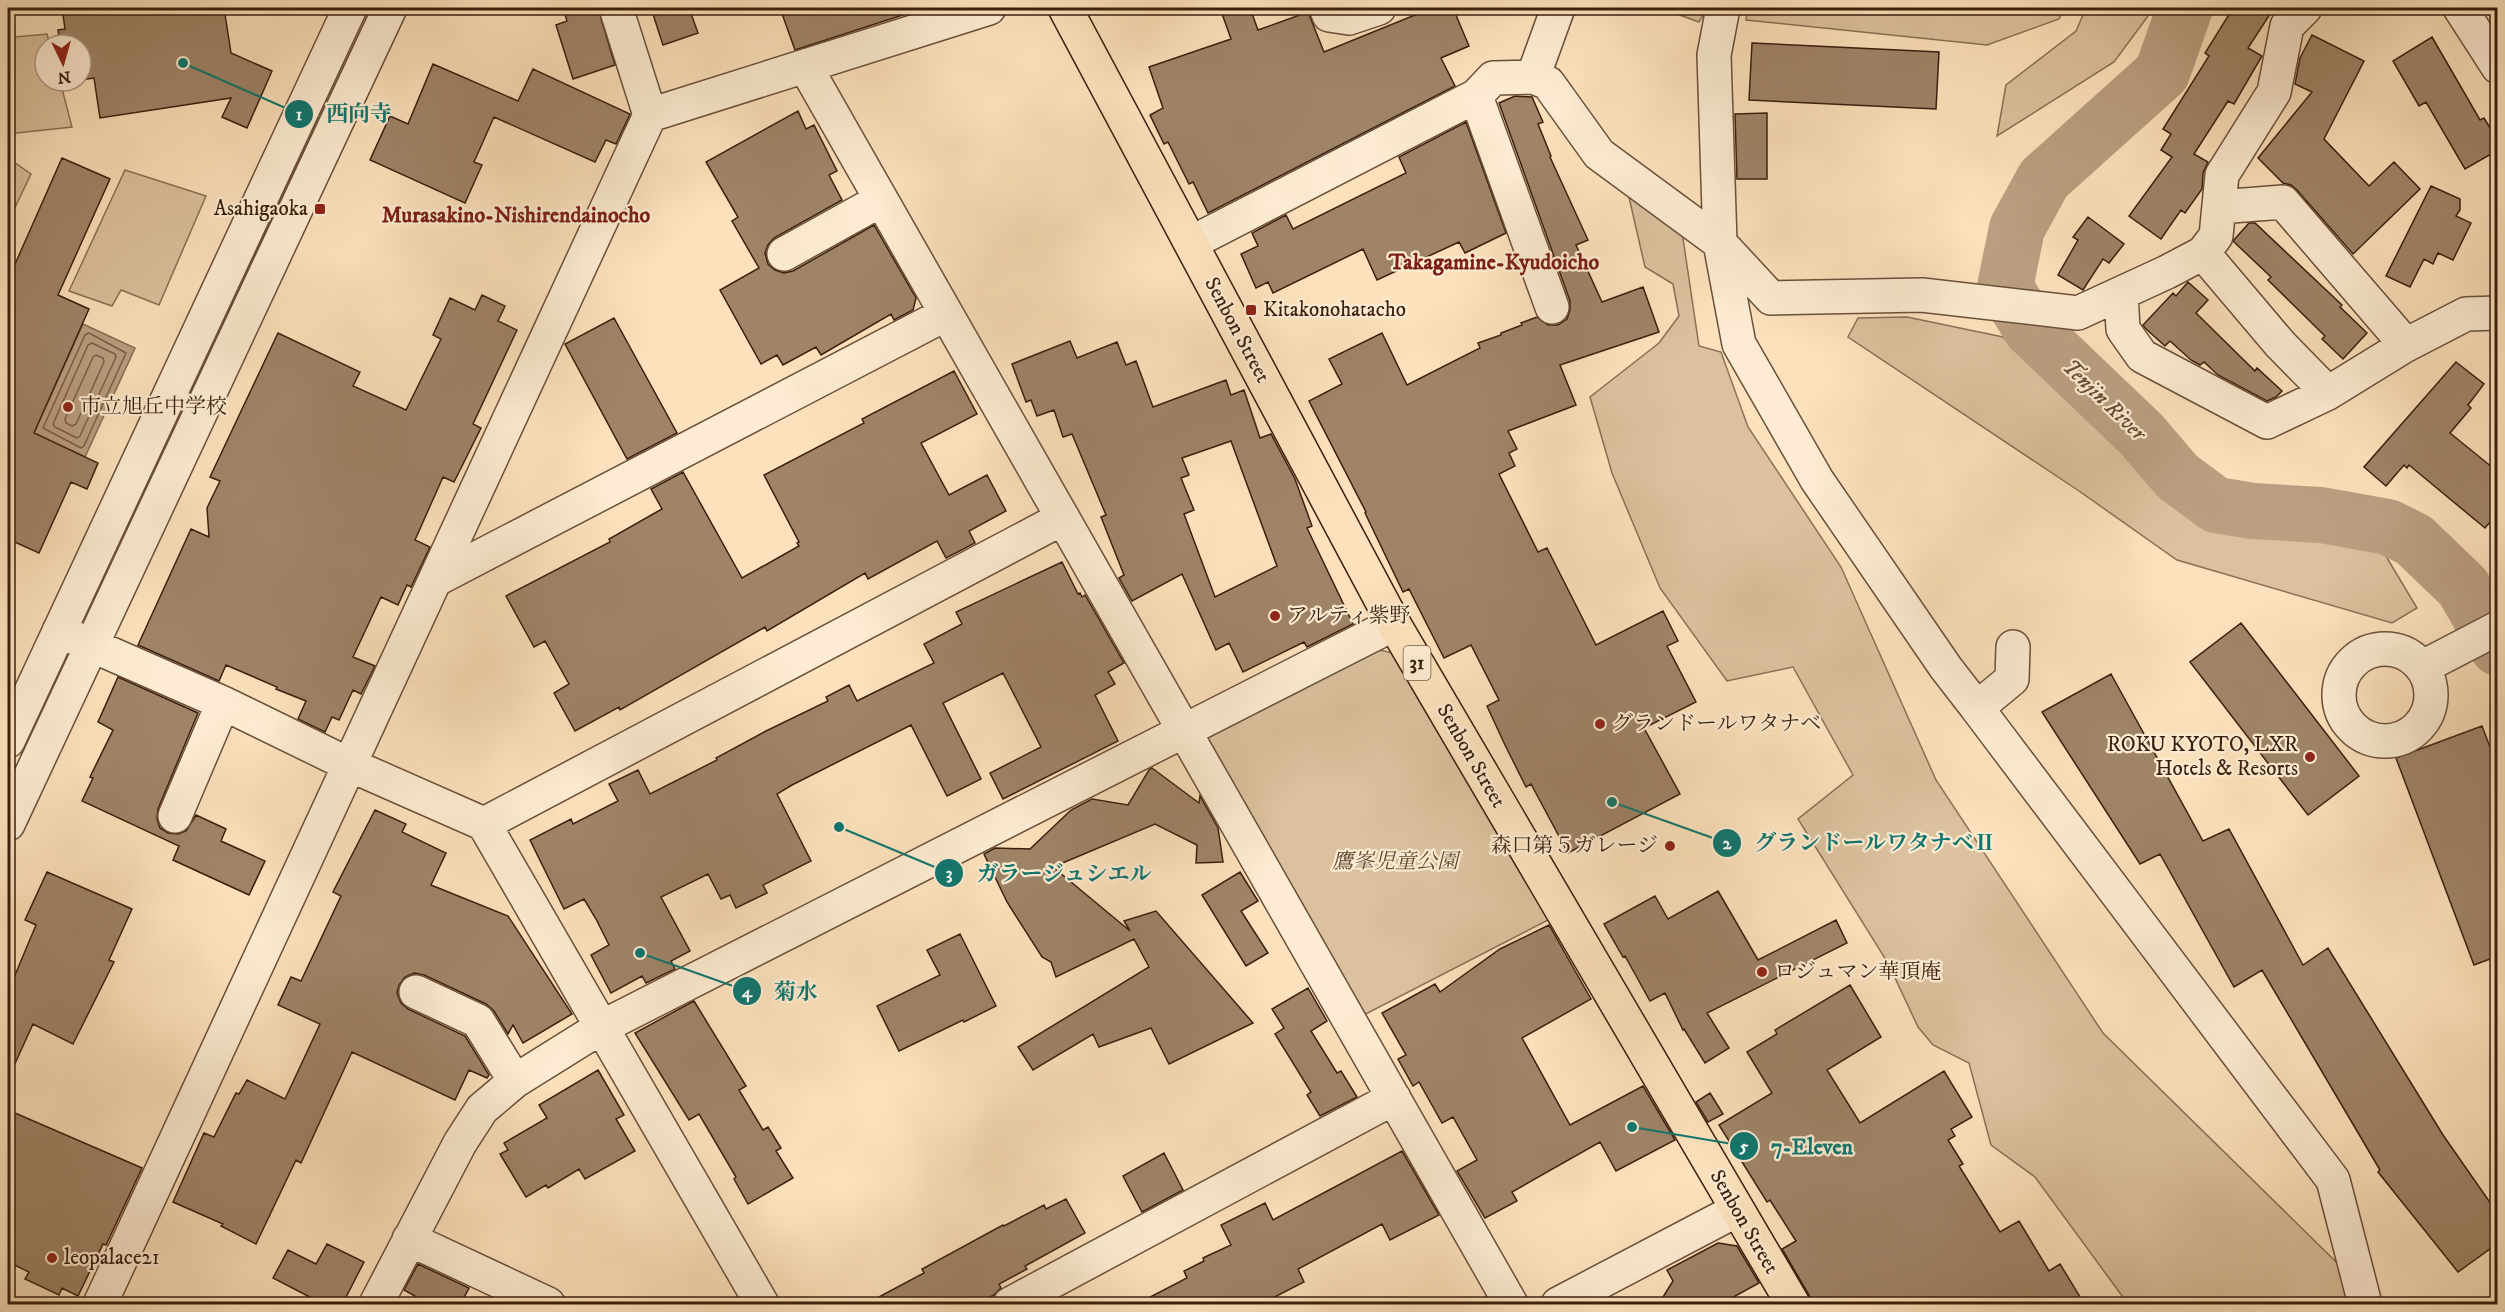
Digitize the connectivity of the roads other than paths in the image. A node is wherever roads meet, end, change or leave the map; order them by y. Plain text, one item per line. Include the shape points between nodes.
1 (350, 8) edge
2 (390, 8) edge
3 (616, 8) edge
4 (989, 8) edge
5 (1065, 8) edge
6 (1326, 8) edge
7 (1379, 8) edge
8 (1558, 8) edge
9 (1723, 8) edge
10 (2305, 8) edge
11 (2460, 8) edge
12 (805, 66) junction
13 (2498, 67) edge
14 (1533, 77) junction
15 (1476, 96) junction
16 (650, 115) junction
17 (268, 184) junction
18 (300, 199) junction
19 (882, 200) junction
20 (2219, 207) junction
21 (1191, 243) junction
22 (1720, 243) junction
23 (2204, 253) junction
24 (784, 254) dead end
25 (2121, 294) junction
26 (1552, 307) dead end
27 (2498, 313) edge
28 (946, 314) junction
29 (2406, 345) junction
30 (2328, 393) junction
31 (1063, 518) junction
32 (435, 580) junction
33 (1394, 624) junction
34 (2498, 628) edge
35 (59, 631) junction
36 (91, 646) junction
37 (2013, 647) dead end
38 (2423, 667) dead end
39 (223, 704) junction
40 (1977, 708) junction
41 (1185, 731) junction
42 (8, 741) edge
43 (350, 765) junction
44 (175, 816) dead end
45 (8, 824) edge
46 (484, 824) junction
47 (416, 992) dead end
48 (600, 1028) junction
49 (515, 1081) junction
50 (1394, 1098) junction
51 (1737, 1210) junction
52 (409, 1239) junction
53 (100, 1305) edge
54 (376, 1305) edge
55 (548, 1305) edge
56 (762, 1305) edge
57 (1010, 1305) edge
58 (1511, 1305) edge
59 (1558, 1305) edge
60 (1793, 1305) edge
61 (2365, 1305) edge

1 - 17 street
2 - 18 street
3 - 16 street
4 - 12 street
5 - 21 main road, Senbon Street / 31
6 - 7 street via 1329,15 1349,18
8 - 14 street
9 - 22 street via 1714,55
10 - 20 street via 2287,26 2274,92 2222,175
11 - 13 street
12 - 16 street
12 - 19 street
14 - 15 street via 1494,78
14 - 22 street via 1548,83 1599,154
15 - 21 street
15 - 26 street
16 - 32 street
17 - 18 street
17 - 35 street
18 - 36 street
19 - 24 street
19 - 28 street
20 - 23 street via 2216,236
20 - 29 street via 2283,202
21 - 33 main road, Senbon Street / 31
22 - 25 street via 1771,298 1922,295 2078,313
22 - 40 street via 1739,344 1817,480
23 - 25 street
23 - 30 street via 2280,344
25 - 30 street via 2123,329 2142,356 2267,422
27 - 29 street via 2466,314
28 - 31 street
28 - 32 street
29 - 30 street
31 - 41 street
31 - 46 street
32 - 43 street
33 - 41 street
33 - 51 main road, Senbon Street / 31
34 - 38 street
35 - 36 street
35 - 42 street
36 - 39 street
36 - 45 street
37 - 40 street via 2012,679
39 - 43 street
39 - 44 street
40 - 61 street via 2333,1180
41 - 48 street
41 - 50 street
43 - 46 street
43 - 53 street
46 - 48 street
47 - 49 street via 478,1021
48 - 49 street
48 - 56 street
49 - 52 street via 482,1109
50 - 57 street
50 - 58 street
51 - 59 street
51 - 60 main road, Senbon Street / 31
52 - 54 street
52 - 55 street

